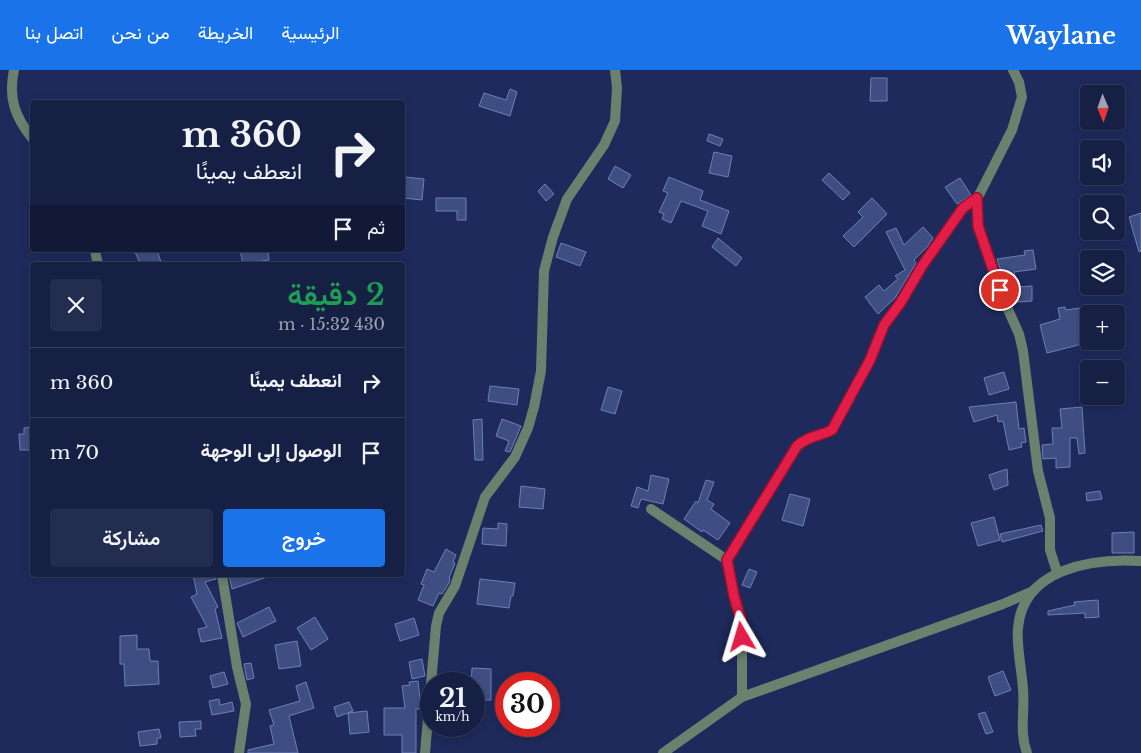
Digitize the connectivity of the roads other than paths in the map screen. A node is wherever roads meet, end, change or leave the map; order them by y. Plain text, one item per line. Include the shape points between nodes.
1 (14, 70) edge
2 (615, 70) edge
3 (1013, 70) edge
4 (30, 136) edge
5 (977, 198) junction
6 (651, 509) dead end
7 (727, 560) junction
8 (1141, 561) edge
9 (1056, 572) junction
10 (222, 577) edge
11 (1033, 591) junction
12 (742, 697) junction
13 (239, 753) edge
14 (425, 753) edge
15 (663, 753) edge
16 (1027, 753) edge

1 - 4 street via 13,105 20,123
2 - 14 street via 615,121 604,145 567,199 552,238 544,271 541,370 528,428 515,457 485,497 455,586 439,613
3 - 5 street via 1022,97 1012,130
5 - 7 street via 963,208 884,325 870,360 832,430 806,438 797,446
5 - 9 street via 978,226 1023,351 1038,470 1050,518 1050,550
6 - 7 street
7 - 12 street via 742,624
8 - 9 street via 1088,564
9 - 11 street
10 - 13 street via 246,704
11 - 12 street
11 - 16 street via 1022,609 1018,628 1024,703 1022,740
12 - 15 street

